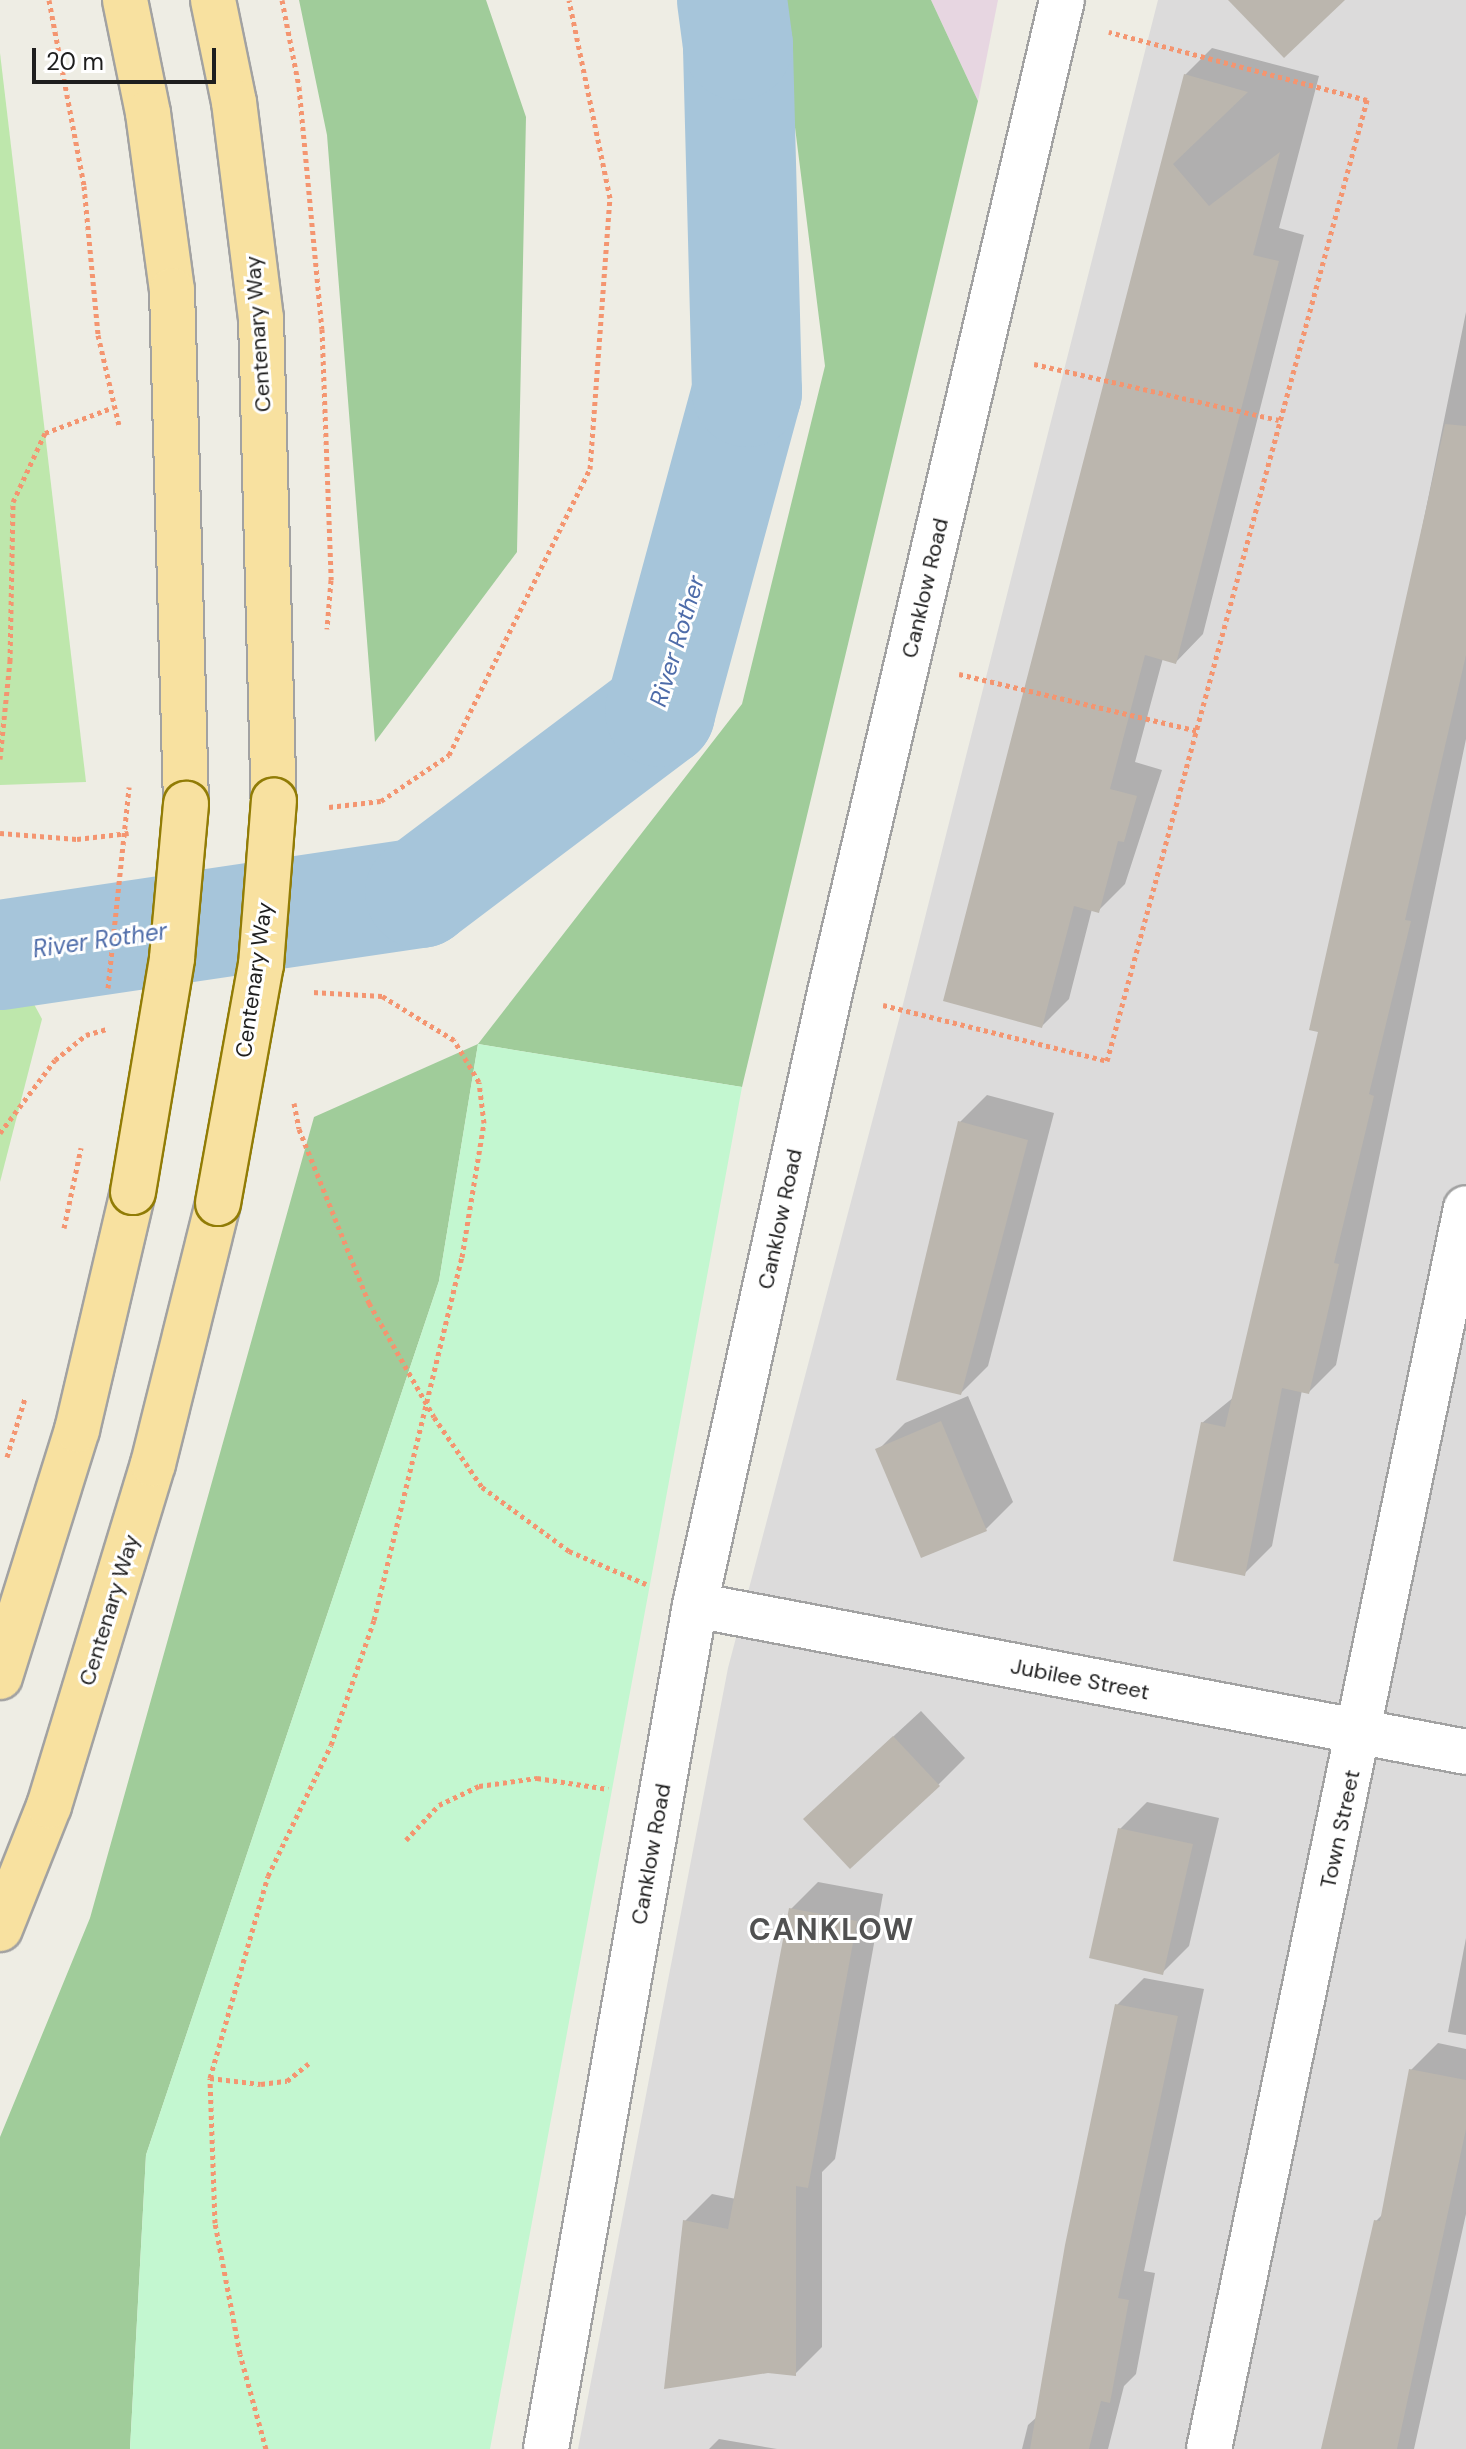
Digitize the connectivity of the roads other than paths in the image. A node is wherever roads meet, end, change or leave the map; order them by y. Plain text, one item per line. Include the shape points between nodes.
1 (125, 0) edge
2 (213, 0) edge
3 (1060, 9) edge
4 (1466, 1208) edge
5 (695, 1605) junction
6 (0, 1677) edge
7 (1360, 1732) junction
8 (1466, 1752) edge
9 (0, 1929) edge
10 (546, 2449) edge
11 (1209, 2449) edge

1 - 6 main road, bridge via 148,113 172,290 186,804 172,958 133,1192 77,1430
2 - 9 main road, Centenary Way, bridge via 234,102 261,318 274,801 261,965 218,1203 153,1464 49,1806
3 - 5 street, Canklow Road via 830,992
4 - 7 street, Town Street
5 - 7 street, Jubilee Street
5 - 10 street, Canklow Road
7 - 8 street, Jubilee Street
7 - 11 street, Town Street

